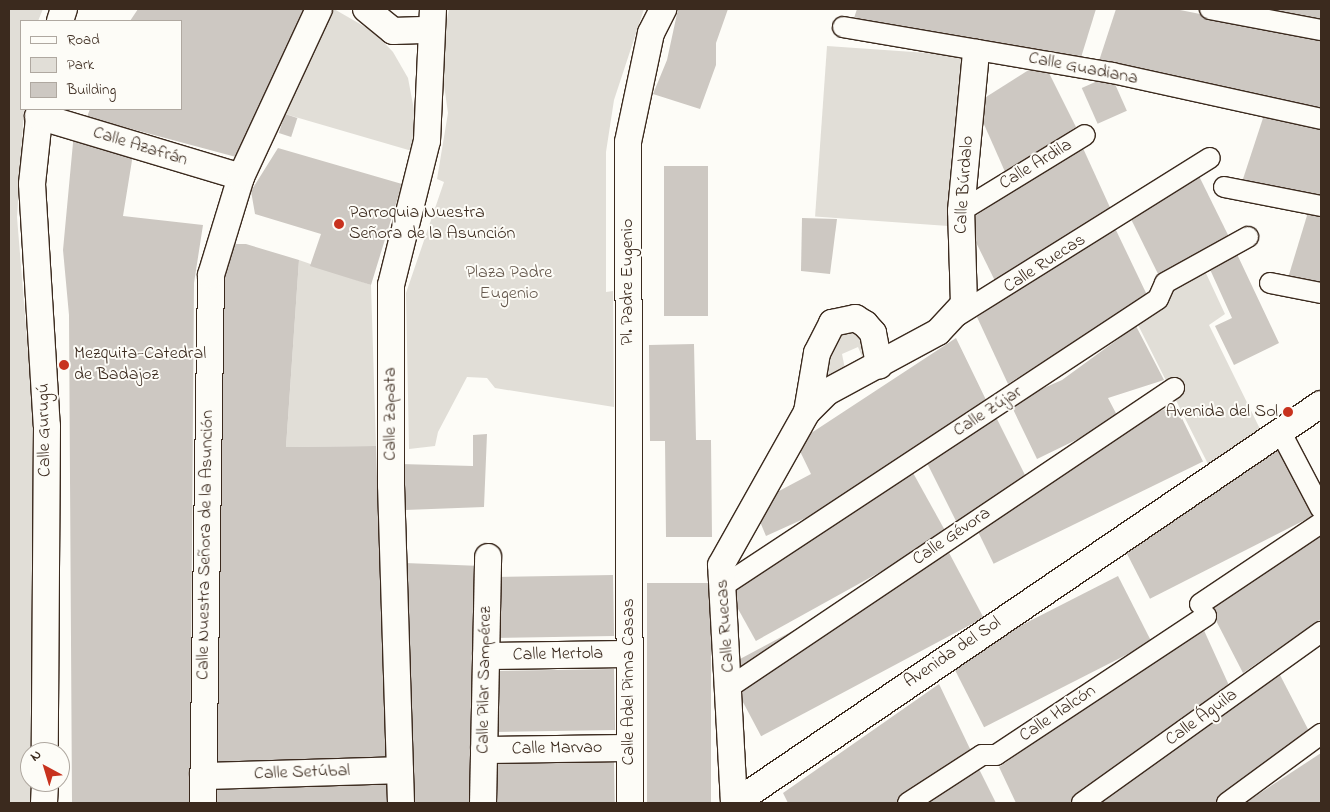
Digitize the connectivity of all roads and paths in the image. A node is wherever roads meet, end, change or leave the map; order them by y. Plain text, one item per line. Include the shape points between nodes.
1 (319, 9) edge
2 (366, 9) edge
3 (663, 9) edge
4 (1210, 9) edge
5 (432, 19) edge
6 (843, 27) dead end
7 (1321, 30) edge
8 (976, 52) junction
9 (39, 112) edge
10 (1321, 119) edge
11 (1086, 135) dead end
12 (1210, 158) dead end
13 (241, 177) junction
14 (1224, 187) dead end
15 (1321, 206) edge
16 (961, 211) junction
17 (1248, 237) dead end
18 (1270, 282) dead end
19 (1321, 293) edge
20 (956, 316) junction
21 (878, 365) junction
22 (1174, 388) dead end
23 (1321, 404) edge
24 (807, 412) junction
25 (1280, 429) junction
26 (1321, 509) edge
27 (1321, 523) edge
28 (488, 557) dead end
29 (629, 561) joint
30 (723, 586) junction
31 (1321, 632) edge
32 (629, 654) junction
33 (486, 656) junction
34 (730, 686) junction
35 (1321, 734) edge
36 (45, 742) edge
37 (629, 748) junction
38 (484, 750) junction
39 (400, 770) junction
40 (203, 776) junction
41 (203, 803) edge
42 (402, 803) edge
43 (483, 803) edge
44 (630, 803) edge
45 (734, 803) edge
46 (908, 803) edge
47 (1082, 803) edge
48 (1227, 803) edge

1 - 13 street, Calle Nuestra Señora de la Asunción
2 - 5 street, Calle Zapata via 393,31
3 - 29 street, Pl. Padre Eugenio via 651,33 628,142
4 - 7 street
5 - 39 street, Calle Zapata via 427,141 391,285 390,485
6 - 8 street, Calle Guadiana
8 - 10 street, Calle Guadiana via 1112,73
8 - 16 street, Calle Búrdalo
9 - 13 street, Calle Azafrán
9 - 36 street, Calle Gurugú via 32,184 47,426
11 - 16 street, Calle Ardila
12 - 20 street, Calle Ruecas
13 - 40 street, Calle Nuestra Señora de la Asunción via 211,275
14 - 15 street
16 - 20 street, Calle Búrdalo via 964,304
17 - 30 street, Calle Zújar via 1165,283 1158,299
18 - 19 street
20 - 21 street, Calle Ruecas via 938,332
21 - 24 street, Calle Ruecas via 827,392
21 - 24 street, Calle Ruecas via 873,334 865,324 855,318 832,323 817,353
22 - 34 street, Calle Gévora
23 - 25 street, Avenida del Sol
24 - 30 street, Calle Ruecas via 722,565
25 - 26 street
25 - 45 street, Avenida del Sol
27 - 46 street, Calle Halcón via 996,755 982,755
28 - 33 street, Calle Pilar Sampérez
29 - 32 street, Calle Adel Pinna Casas
30 - 34 street, Calle Ruecas
31 - 47 street, Calle Águila
32 - 33 street, Calle Mertola
32 - 37 street, Calle Adel Pinna Casas
33 - 38 street, Calle Pilar Sampérez
34 - 45 street, Calle Ruecas
35 - 48 street
37 - 38 street, Calle Marvao
37 - 44 street, Calle Adel Pinna Casas
38 - 43 street, Calle Pilar Sampérez
39 - 40 street, Calle Setúbal
39 - 42 street, Calle Zapata
40 - 41 street, Calle Nuestra Señora de la Asunción

